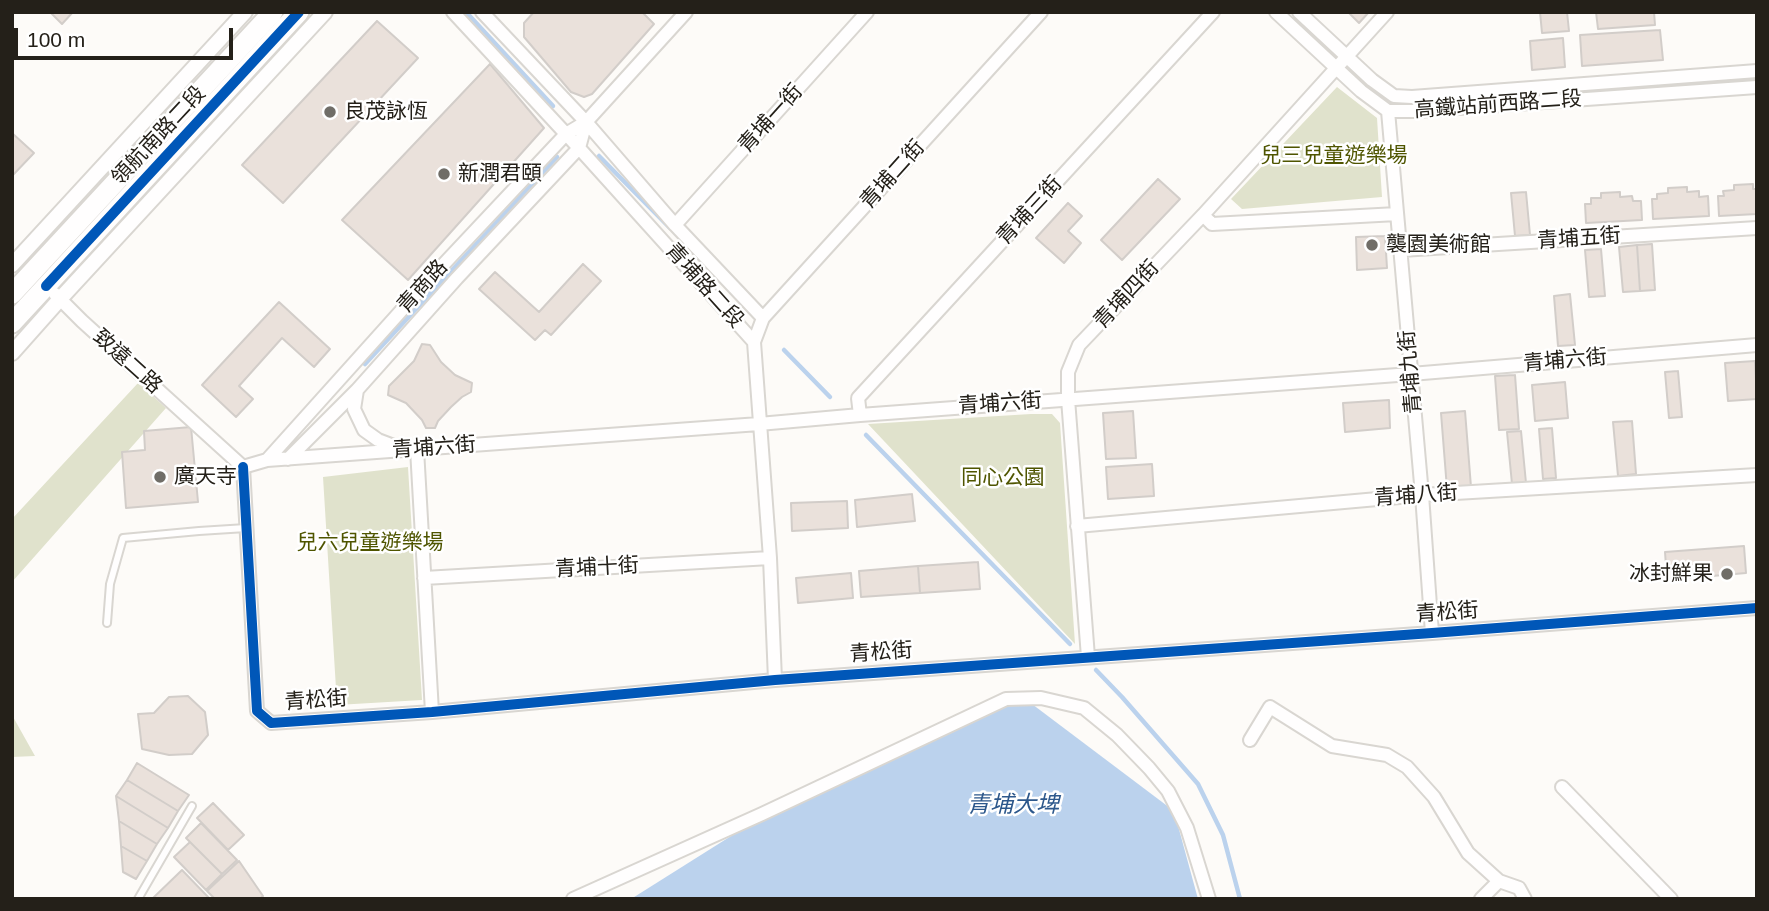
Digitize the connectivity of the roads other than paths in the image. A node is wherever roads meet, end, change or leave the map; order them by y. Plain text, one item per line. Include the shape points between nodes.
1 (245, 12) edge
2 (273, 12) edge
3 (299, 12) edge
4 (325, 12) edge
5 (453, 12) edge
6 (482, 12) edge
7 (686, 12) edge
8 (867, 12) edge
9 (1041, 12) edge
10 (1213, 12) edge
11 (1276, 12) edge
12 (1299, 12) edge
13 (1387, 12) edge
14 (1347, 57) junction
15 (1336, 68) junction
16 (1757, 71) edge
17 (1757, 87) edge
18 (1388, 111) junction
19 (586, 122) junction
20 (566, 134) junction
21 (579, 148) junction
22 (1397, 214) junction
23 (1203, 215) junction
24 (676, 225) junction
25 (1757, 228) edge
26 (1401, 250) junction
27 (30, 272) edge
28 (12, 294) edge
29 (763, 318) junction
30 (12, 323) edge
31 (754, 342) junction
32 (1757, 345) edge
33 (12, 354) edge
34 (1410, 374) junction
35 (357, 390) junction
36 (1068, 399) junction
37 (860, 415) junction
38 (759, 424) junction
39 (411, 449) junction
40 (288, 459) junction
41 (267, 460) junction
42 (243, 467) junction
43 (1757, 475) edge
44 (1422, 495) junction
45 (1077, 526) junction
46 (246, 528) junction
47 (770, 558) junction
48 (424, 578) junction
49 (1757, 608) edge
50 (107, 623) dead end
51 (1432, 633) junction
52 (1088, 657) junction
53 (775, 680) junction
54 (432, 712) junction
55 (1250, 740) dead end
56 (1562, 787) dead end
57 (192, 806) dead end
58 (1499, 881) junction
59 (138, 899) edge
60 (573, 899) edge
61 (1209, 899) edge
62 (1480, 899) edge
63 (1525, 899) edge
64 (1671, 899) edge

1 - 27 street, 領航南路二段
2 - 27 main road, 領航南路二段
3 - 27 main road, 領航南路二段
4 - 27 street, 領航南路二段
5 - 20 street, 青埔路二段
6 - 19 street, 青埔路二段
7 - 19 street, 青商路
8 - 24 street, 青埔一街
9 - 29 street, 青埔二街
10 - 37 street, 青埔三街 via 858,398
11 - 15 street, 高鐵站前西路二段
12 - 14 street, 高鐵站前西路二段
13 - 14 street, 青埔四街
14 - 15 street, 青埔四街
14 - 16 street, 高鐵站前西路二段 via 1394,96 1412,97
15 - 18 street, 高鐵站前西路二段
15 - 23 street, 青埔四街
17 - 18 street, 高鐵站前西路二段
18 - 22 street, 青埔九街
19 - 20 street, 青商路
19 - 21 street, 青商路
19 - 24 street, 青埔路二段
20 - 21 street, 青埔路二段
20 - 41 street, 青商路
21 - 31 street, 青埔路二段
21 - 35 street, 青商路
22 - 23 street via 1212,224
22 - 26 street, 青埔九街
23 - 36 street, 青埔四街 via 1079,345 1068,372
24 - 29 street, 青埔路二段
25 - 26 street, 青埔五街
26 - 34 street, 青埔九街
27 - 28 main road, 領航南路二段
27 - 30 main road, 領航南路二段
27 - 33 street, 領航南路二段
27 - 42 street, 致遠二路
29 - 31 street, 青埔二街
31 - 38 street, 青埔路二段
32 - 34 street, 青埔六街
34 - 36 street, 青埔六街
34 - 44 street, 青埔九街
35 - 39 street via 354,409 364,430 389,445
35 - 40 street, 青商路
36 - 37 street, 青埔六街
36 - 45 street, 青埔四街
37 - 38 street, 青埔六街
38 - 39 street, 青埔六街
38 - 47 street, 青埔路二段
39 - 40 street, 青埔六街
39 - 48 street
40 - 41 street, 青埔六街
41 - 42 street, 青埔六街
42 - 46 street, 青松街
43 - 44 street, 青埔八街
44 - 45 street, 青埔八街
44 - 51 street, 青埔九街
45 - 52 street, 青埔四街
46 - 50 lane via 123,538 110,584
46 - 54 street, 青松街 via 257,711 271,723
47 - 48 street, 青埔十街
47 - 53 street, 青埔路二段
48 - 54 street
49 - 51 street, 青松街
51 - 52 street, 青松街
52 - 53 street, 青松街
53 - 54 street, 青松街
55 - 58 street via 1270,708 1332,746 1387,755 1407,766 1434,797 1468,853
56 - 64 street
57 - 59 lane
58 - 62 street
58 - 63 street via 1519,888
60 - 61 street via 1006,699 1041,698 1084,708 1156,776 1187,828

